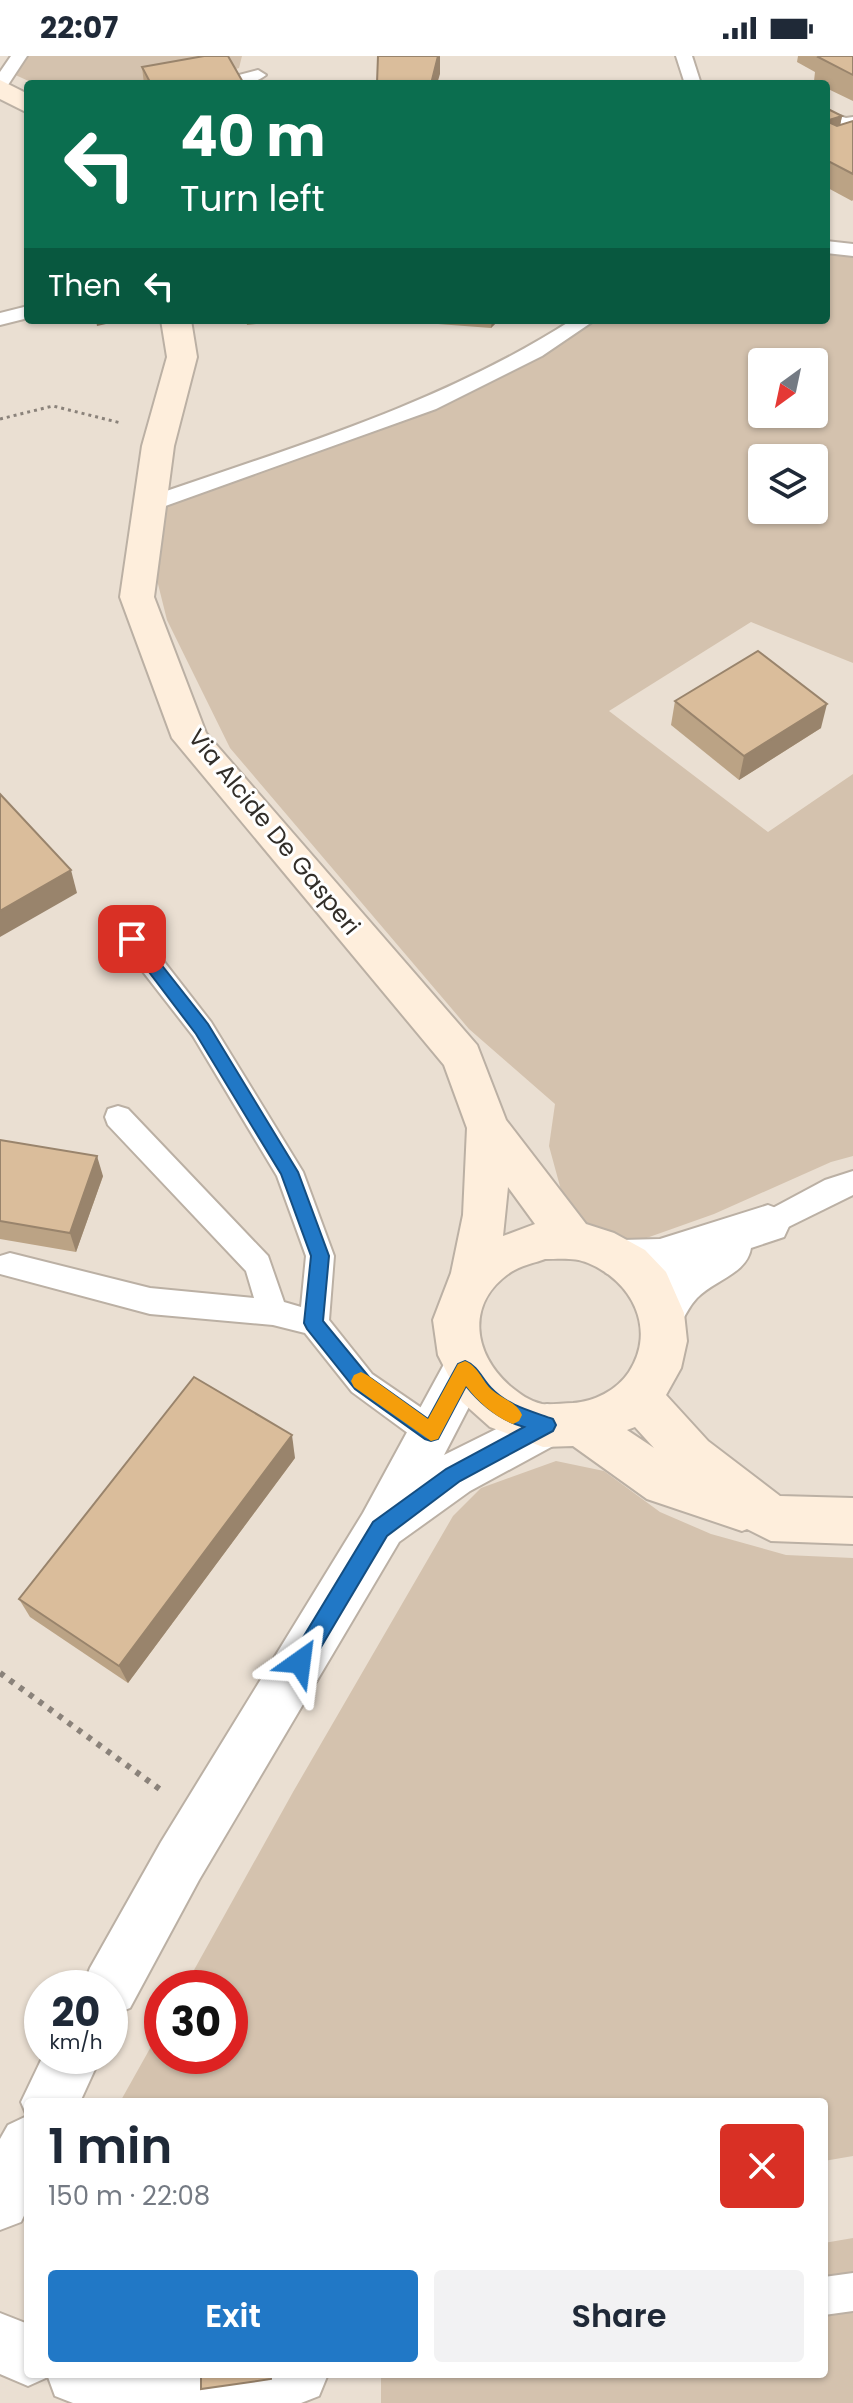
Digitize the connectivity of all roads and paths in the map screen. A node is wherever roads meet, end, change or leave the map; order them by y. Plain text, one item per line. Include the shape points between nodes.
1 (19, 56) edge
2 (684, 56) edge
3 (258, 75) dead end
4 (240, 80) edge
5 (692, 80) edge
6 (0, 86) edge
7 (24, 102) edge
8 (830, 118) edge
9 (853, 122) edge
10 (830, 247) edge
11 (853, 250) edge
12 (24, 313) edge
13 (0, 319) edge
14 (177, 324) edge
15 (578, 324) edge
16 (0, 419) edge
17 (161, 434) junction
18 (150, 504) junction
19 (132, 939) dead end
20 (118, 1117) dead end
21 (488, 1128) junction
22 (853, 1183) edge
23 (768, 1224) junction
24 (573, 1240) junction
25 (622, 1259) junction
26 (10, 1265) dead end
27 (472, 1278) junction
28 (273, 1312) junction
29 (663, 1313) junction
30 (314, 1323) junction
31 (465, 1370) junction
32 (639, 1398) junction
33 (564, 1425) junction
34 (431, 1432) junction
35 (771, 1518) junction
36 (853, 1521) edge
37 (380, 1529) junction
38 (0, 1673) edge
39 (204, 1821) junction
40 (120, 1970) edge
41 (64, 2074) edge
42 (52, 2098) edge
43 (853, 2292) edge
44 (828, 2295) edge
45 (0, 2343) edge
46 (24, 2353) edge
47 (87, 2378) edge
48 (279, 2378) edge
49 (205, 2395) edge

1 - 6 lane
2 - 5 lane
3 - 4 lane
6 - 7 main road
8 - 9 lane
10 - 11 lane
12 - 13 lane
14 - 17 main road, Via Alcide De Gasperi via 182,357
15 - 18 lane via 495,374 390,421
16 - 17 path via 53,406
17 - 18 main road, Via Alcide De Gasperi
18 - 21 main road, Via Alcide De Gasperi via 137,597 190,738 462,1057
19 - 30 lane via 202,1029 289,1172 320,1256
20 - 28 lane via 258,1265
21 - 24 main road, Via Alcide De Gasperi
21 - 27 main road via 485,1215
22 - 23 lane
23 - 25 street via 660,1258
23 - 29 street via 681,1284
24 - 25 main road
24 - 27 main road via 517,1245 491,1258
25 - 29 main road via 654,1292
26 - 28 lane via 150,1301
27 - 31 main road via 457,1306 455,1338
28 - 30 lane
29 - 32 main road via 666,1343 658,1373
30 - 34 lane via 362,1383
31 - 33 main road via 485,1395 513,1415
31 - 34 street
32 - 33 main road via 613,1416
32 - 35 main road via 691,1456
33 - 35 main road via 664,1483
33 - 37 street via 453,1475
34 - 37 street
35 - 36 main road
37 - 39 street
38 - 39 path
39 - 40 street
41 - 42 street
43 - 44 lane
45 - 46 street
47 - 49 street via 132,2396
48 - 49 street

